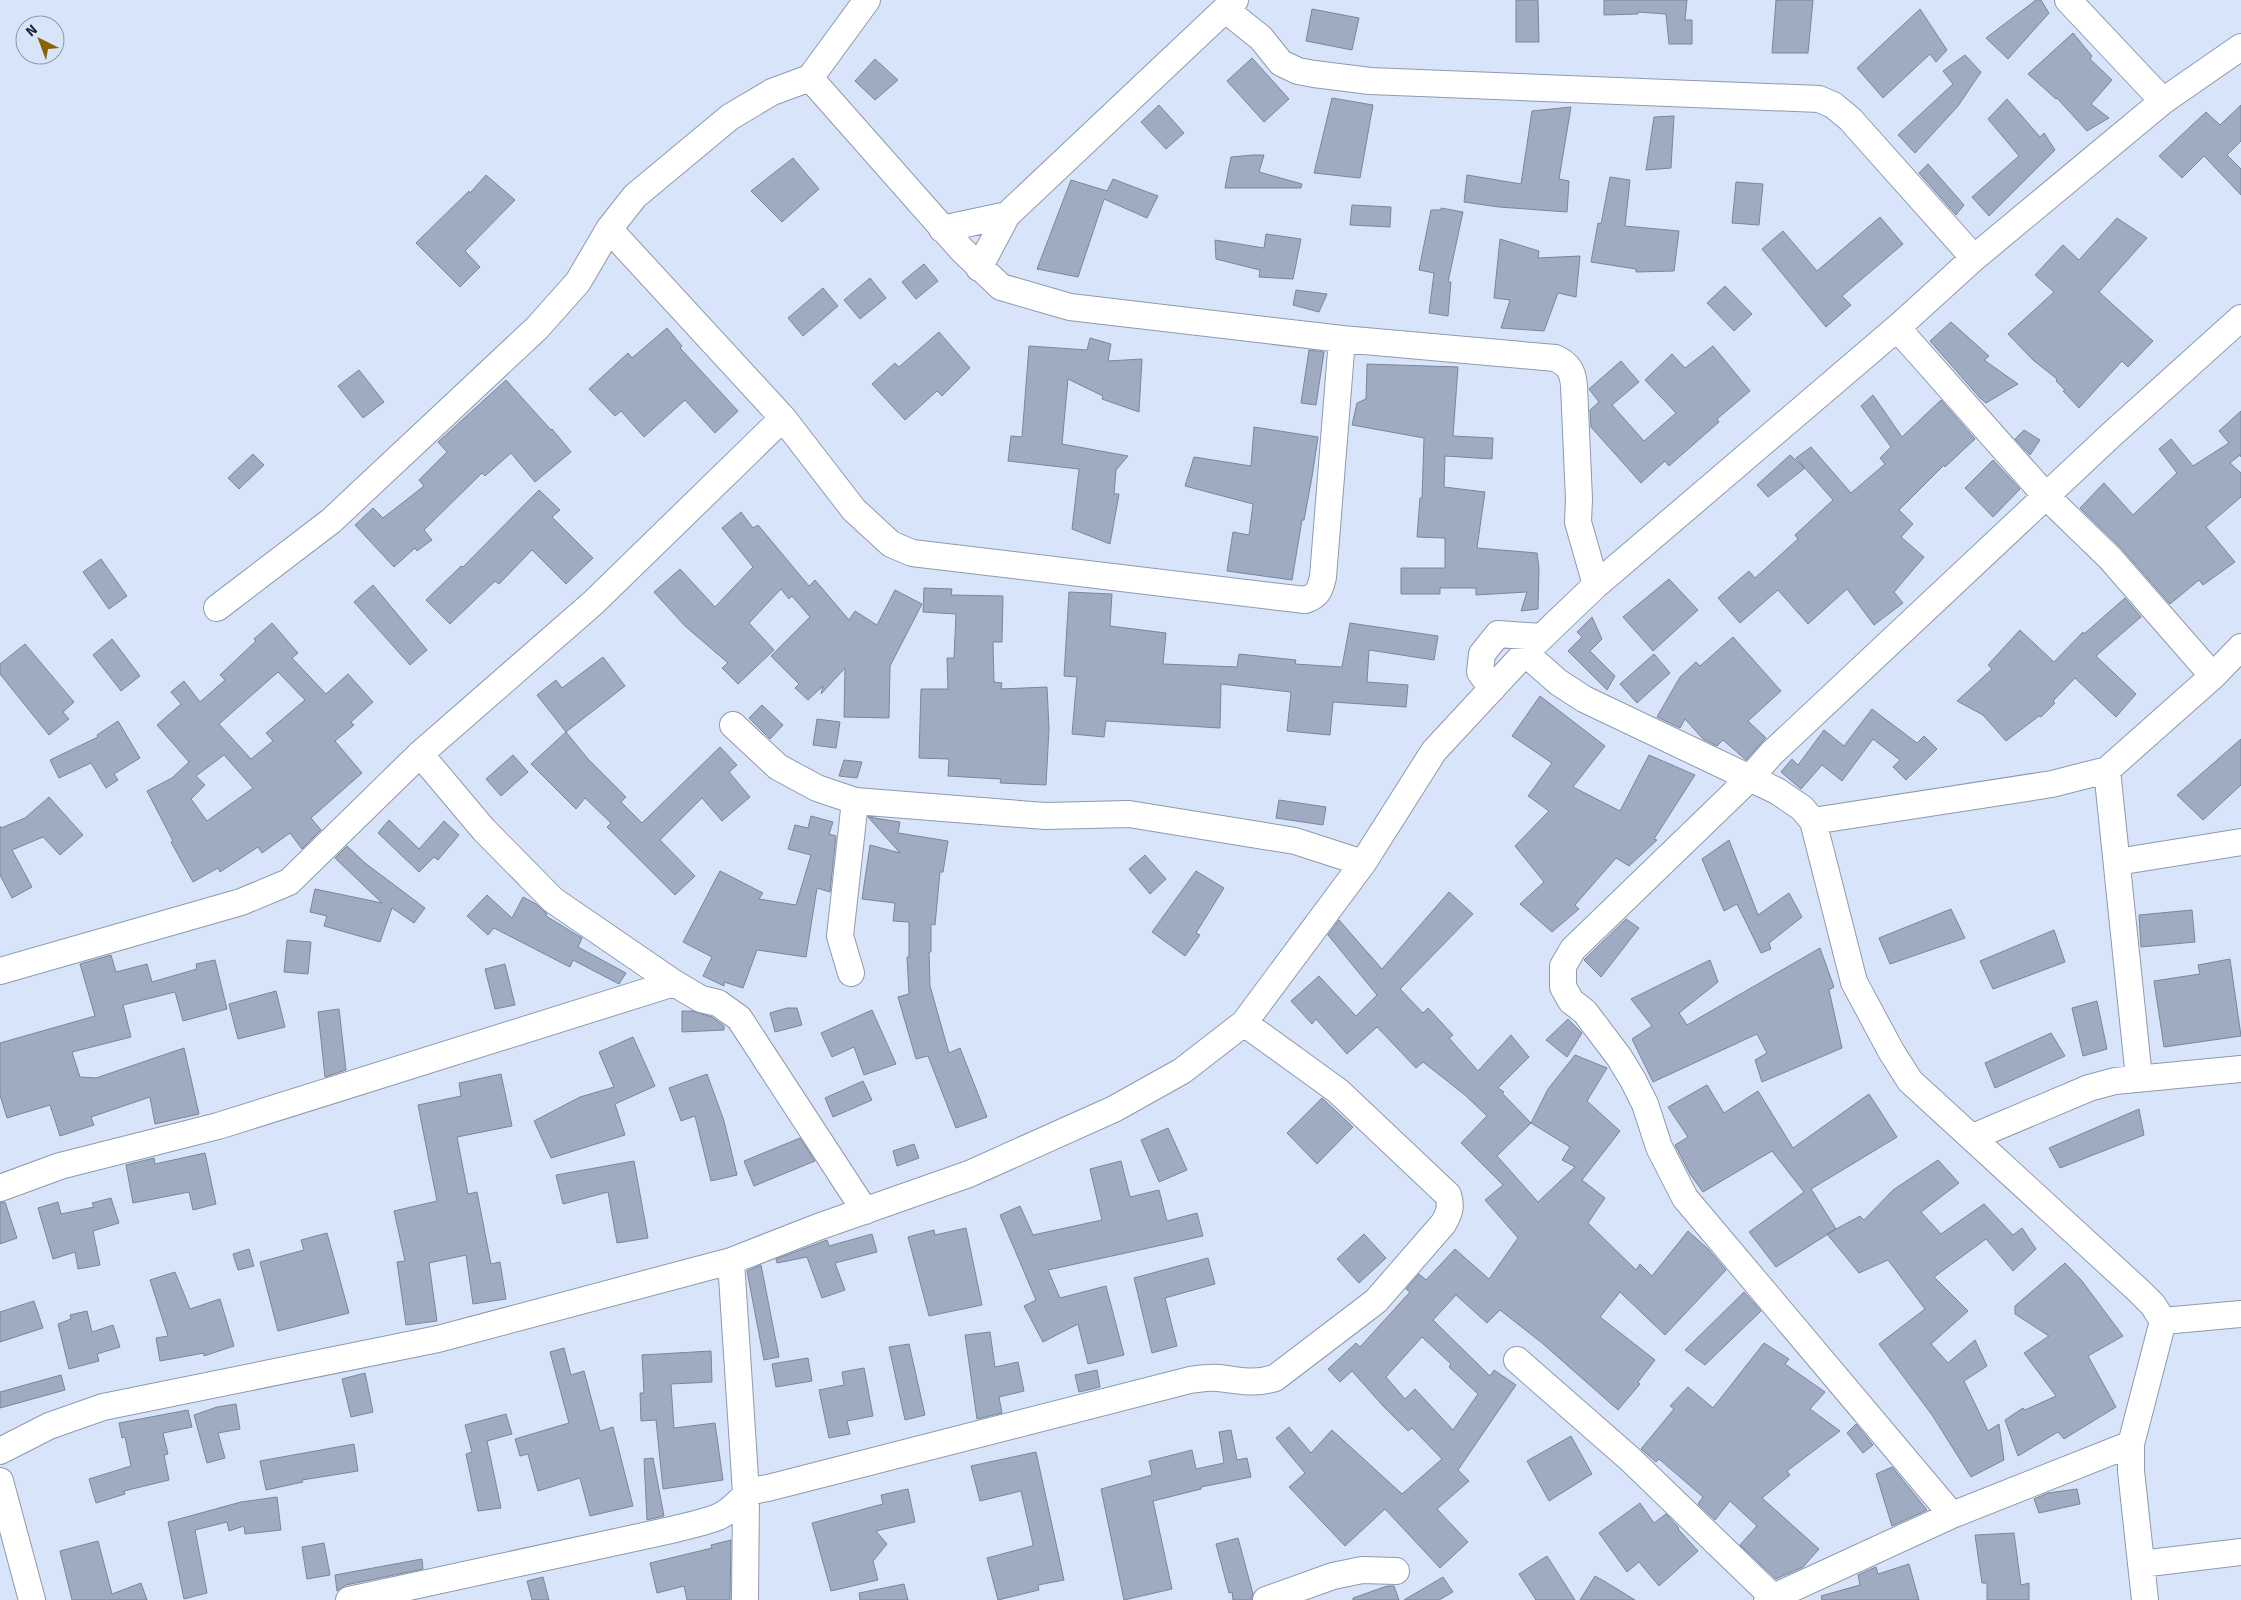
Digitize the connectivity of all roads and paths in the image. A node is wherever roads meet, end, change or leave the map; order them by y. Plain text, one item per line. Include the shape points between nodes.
1 (867, 0) edge
2 (2068, 0) edge
3 (1231, 5) edge
4 (2241, 47) edge
5 (810, 78) junction
6 (2163, 101) junction
7 (1007, 215) junction
8 (609, 229) junction
9 (942, 229) junction
10 (1974, 258) junction
11 (979, 268) junction
12 (2241, 318) edge
13 (1897, 328) junction
14 (1342, 340) junction
15 (783, 418) junction
16 (2046, 496) junction
17 (1596, 586) junction
18 (217, 608) dead end
19 (1534, 645) junction
20 (2241, 647) edge
21 (2213, 676) junction
22 (733, 725) dead end
23 (420, 754) junction
24 (2107, 770) junction
25 (1750, 778) junction
26 (855, 801) junction
27 (1813, 821) junction
28 (2241, 842) edge
29 (2117, 862) junction
30 (1363, 863) junction
31 (0, 971) edge
32 (851, 973) dead end
33 (674, 983) junction
34 (1244, 1023) junction
35 (2241, 1069) edge
36 (2139, 1078) junction
37 (1973, 1137) junction
38 (0, 1188) edge
39 (865, 1211) junction
40 (730, 1261) junction
41 (2241, 1314) edge
42 (2162, 1321) junction
43 (1517, 1360) dead end
44 (2131, 1444) junction
45 (0, 1451) edge
46 (0, 1481) edge
47 (746, 1493) junction
48 (1952, 1515) junction
49 (2241, 1552) edge
50 (2141, 1564) junction
51 (1396, 1571) dead end
52 (1801, 1592) edge
53 (1770, 1598) edge
54 (32, 1600) edge
55 (349, 1600) edge
56 (745, 1600) edge
57 (1266, 1600) edge
58 (2145, 1600) edge

1 - 5 street
2 - 6 street
3 - 7 street
3 - 10 street via 1281,63 1314,74 1380,81 1819,99 1833,105 1850,119
4 - 6 street
5 - 8 street via 772,92 730,117 635,196
5 - 9 street
6 - 10 street
7 - 9 street
7 - 11 street
8 - 15 street
8 - 18 street via 578,282 537,328 330,521
9 - 11 street
10 - 13 street
11 - 14 street via 1001,287 1070,307
12 - 16 street
13 - 16 street
13 - 17 street
14 - 15 street via 1322,577 1320,590 1313,598 1305,600 912,553 891,544 854,510
14 - 17 street via 1555,358 1565,362 1573,374 1574,386 1578,522
15 - 23 street via 593,603
16 - 21 street via 2110,558
16 - 25 street via 1771,754
17 - 19 street
19 - 25 street via 1558,682 1584,699
19 - 30 street via 1434,751
20 - 21 street
21 - 24 street
22 - 26 street via 778,767 817,788
23 - 31 street via 289,882 242,902
23 - 33 street via 484,830 553,900
24 - 27 street via 2052,784
24 - 29 street
25 - 27 street via 1802,808
25 - 48 street via 1573,949 1563,966 1563,987 1608,1042 1633,1080 1645,1104 1659,1147 1685,1198
26 - 30 street via 1045,816 1128,814 1295,841
26 - 32 street via 840,936
27 - 37 street via 1854,982 1910,1081
28 - 29 street
29 - 36 street
30 - 34 street
33 - 38 street via 218,1126 60,1166
33 - 39 street via 739,1018
34 - 39 street via 1182,1071 1114,1109 969,1174
34 - 47 street via 1338,1091 1448,1195 1450,1212 1443,1224 1376,1301 1275,1378 1242,1382 1218,1378 1190,1380
35 - 36 street
36 - 37 street via 2115,1080 2090,1088
37 - 42 street via 2139,1291 2153,1305
39 - 40 street
40 - 45 street via 438,1339 103,1407 49,1426
40 - 47 street
41 - 42 street
42 - 44 street
43 - 53 street via 1637,1466
44 - 48 street
44 - 50 street
46 - 54 street
47 - 55 street via 734,1509 671,1530
47 - 56 street
48 - 52 street
49 - 50 street
50 - 58 street
51 - 57 street via 1362,1570 1333,1576
52 - 53 street

